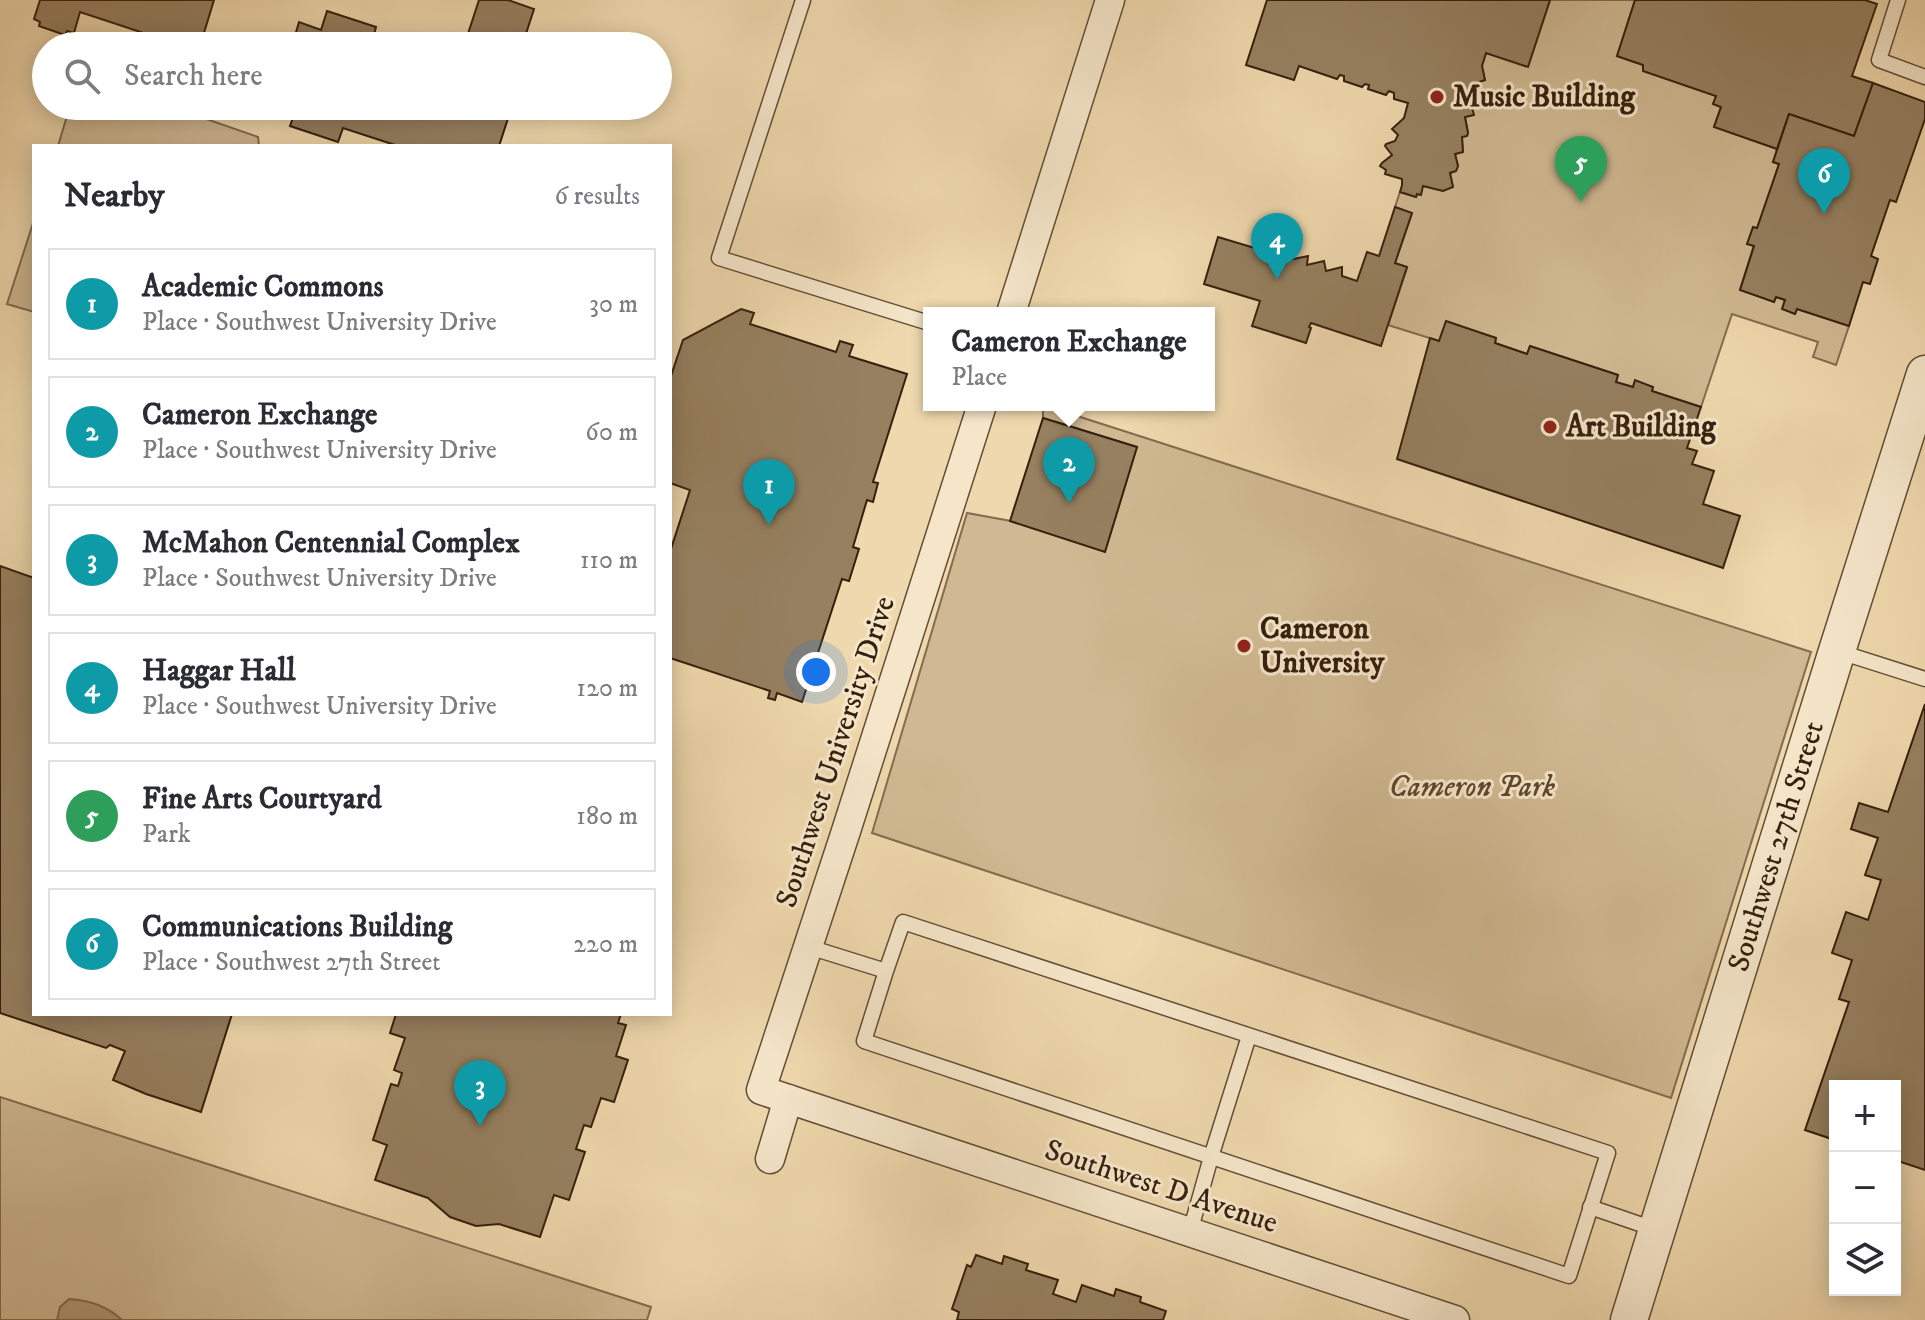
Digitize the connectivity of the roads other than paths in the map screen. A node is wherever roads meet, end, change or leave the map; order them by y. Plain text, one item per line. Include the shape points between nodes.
1 (803, 0) edge
2 (1110, 0) edge
3 (1898, 0) edge
4 (1925, 77) edge
5 (1013, 307) edge
6 (923, 321) edge
7 (1923, 389) edge
8 (980, 411) edge
9 (1837, 651) junction
10 (1925, 679) edge
11 (809, 947) junction
12 (886, 971) junction
13 (1249, 1036) junction
14 (788, 1099) junction
15 (1211, 1157) junction
16 (770, 1159) dead end
17 (1590, 1207) junction
18 (1657, 1230) junction
19 (1190, 1232) junction
20 (1455, 1320) edge
21 (1629, 1320) edge

1 - 6 lane via 719,258
2 - 5 street
3 - 4 lane via 1879,60
7 - 9 street, Southwest 27th Street
8 - 11 street, Southwest University Drive
9 - 10 lane
9 - 18 street, Southwest 27th Street
11 - 12 lane
11 - 14 street, Southwest University Drive via 761,1090
12 - 13 lane via 903,922
12 - 15 lane via 864,1041
13 - 15 lane
13 - 17 lane via 1608,1153
14 - 16 street
14 - 19 street, Southwest D Avenue
15 - 17 lane via 1569,1276
15 - 19 lane
17 - 18 lane
18 - 21 street, Southwest 27th Street
19 - 20 street, Southwest D Avenue

